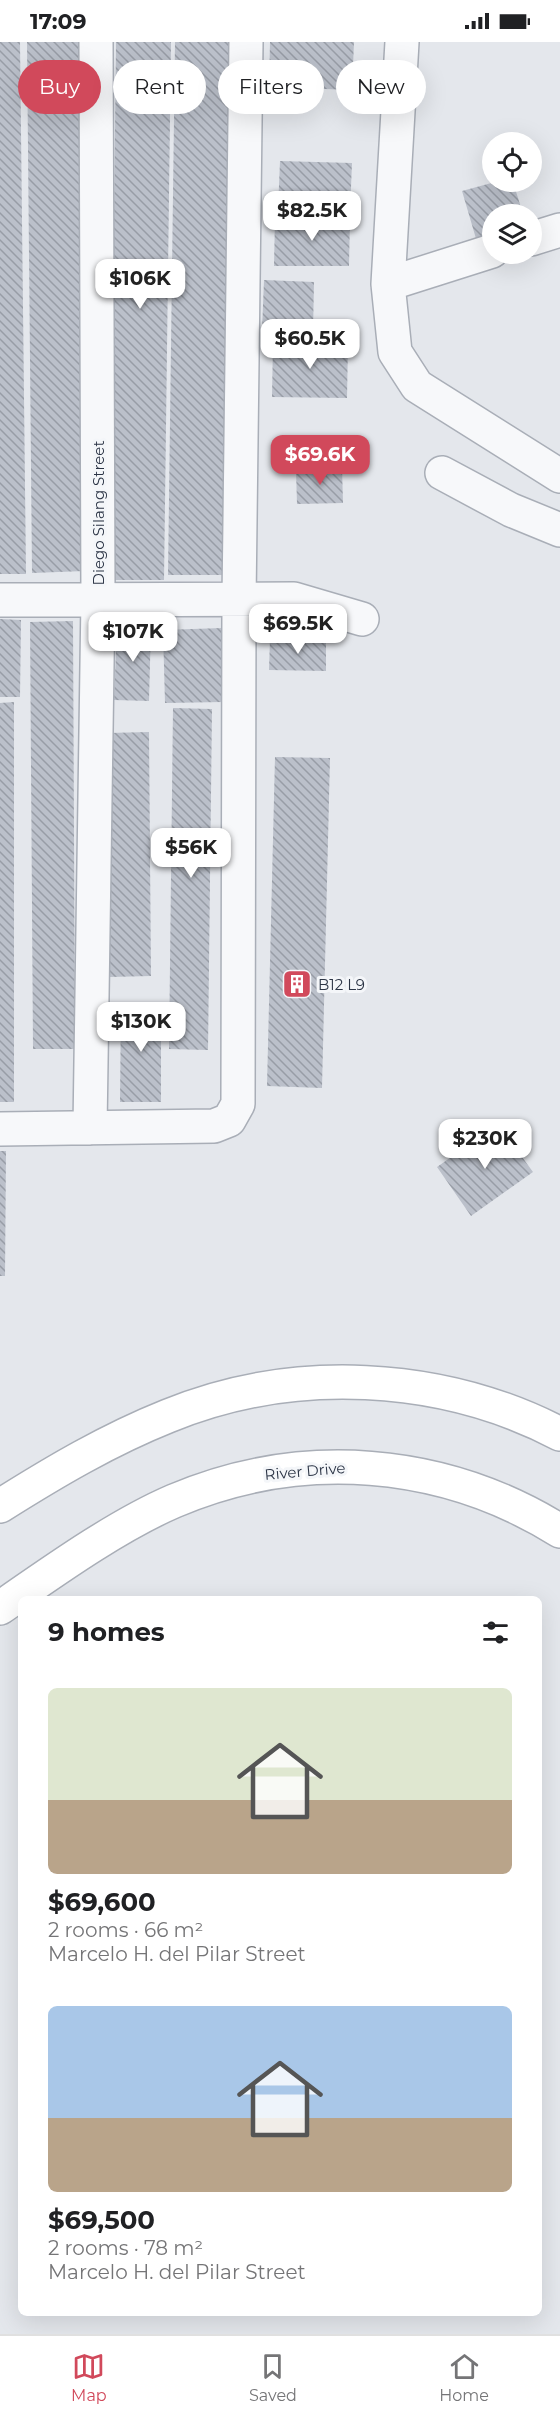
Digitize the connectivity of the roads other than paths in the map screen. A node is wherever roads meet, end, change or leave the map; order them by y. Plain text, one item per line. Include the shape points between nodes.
1 (96, 42) edge
2 (246, 42) edge
3 (402, 42) edge
4 (560, 230) edge
5 (542, 236) edge
6 (482, 254) edge
7 (388, 284) junction
8 (442, 473) dead end
9 (560, 476) edge
10 (560, 530) edge
11 (98, 599) junction
12 (0, 600) edge
13 (240, 600) junction
14 (362, 619) dead end
15 (90, 1128) junction
16 (0, 1129) edge
17 (560, 1434) edge
18 (0, 1506) edge
19 (560, 1531) edge
20 (18, 1596) edge
21 (18, 1596) edge
22 (0, 1608) edge

1 - 11 street, Diego Silang Street
2 - 13 street
3 - 7 street
4 - 5 street
6 - 7 street
7 - 9 street via 395,352 417,386
8 - 10 street
11 - 12 street
11 - 13 street
11 - 15 street, Diego Silang Street
13 - 14 street via 294,599
13 - 15 street via 238,1104 229,1120 214,1126
15 - 16 street
17 - 18 street via 506,1410 435,1390 361,1383 264,1388 160,1420 63,1466
19 - 21 street, River Drive via 494,1495 448,1480 392,1469 336,1466 274,1470 225,1482 172,1502 101,1541
20 - 22 street, River Drive

